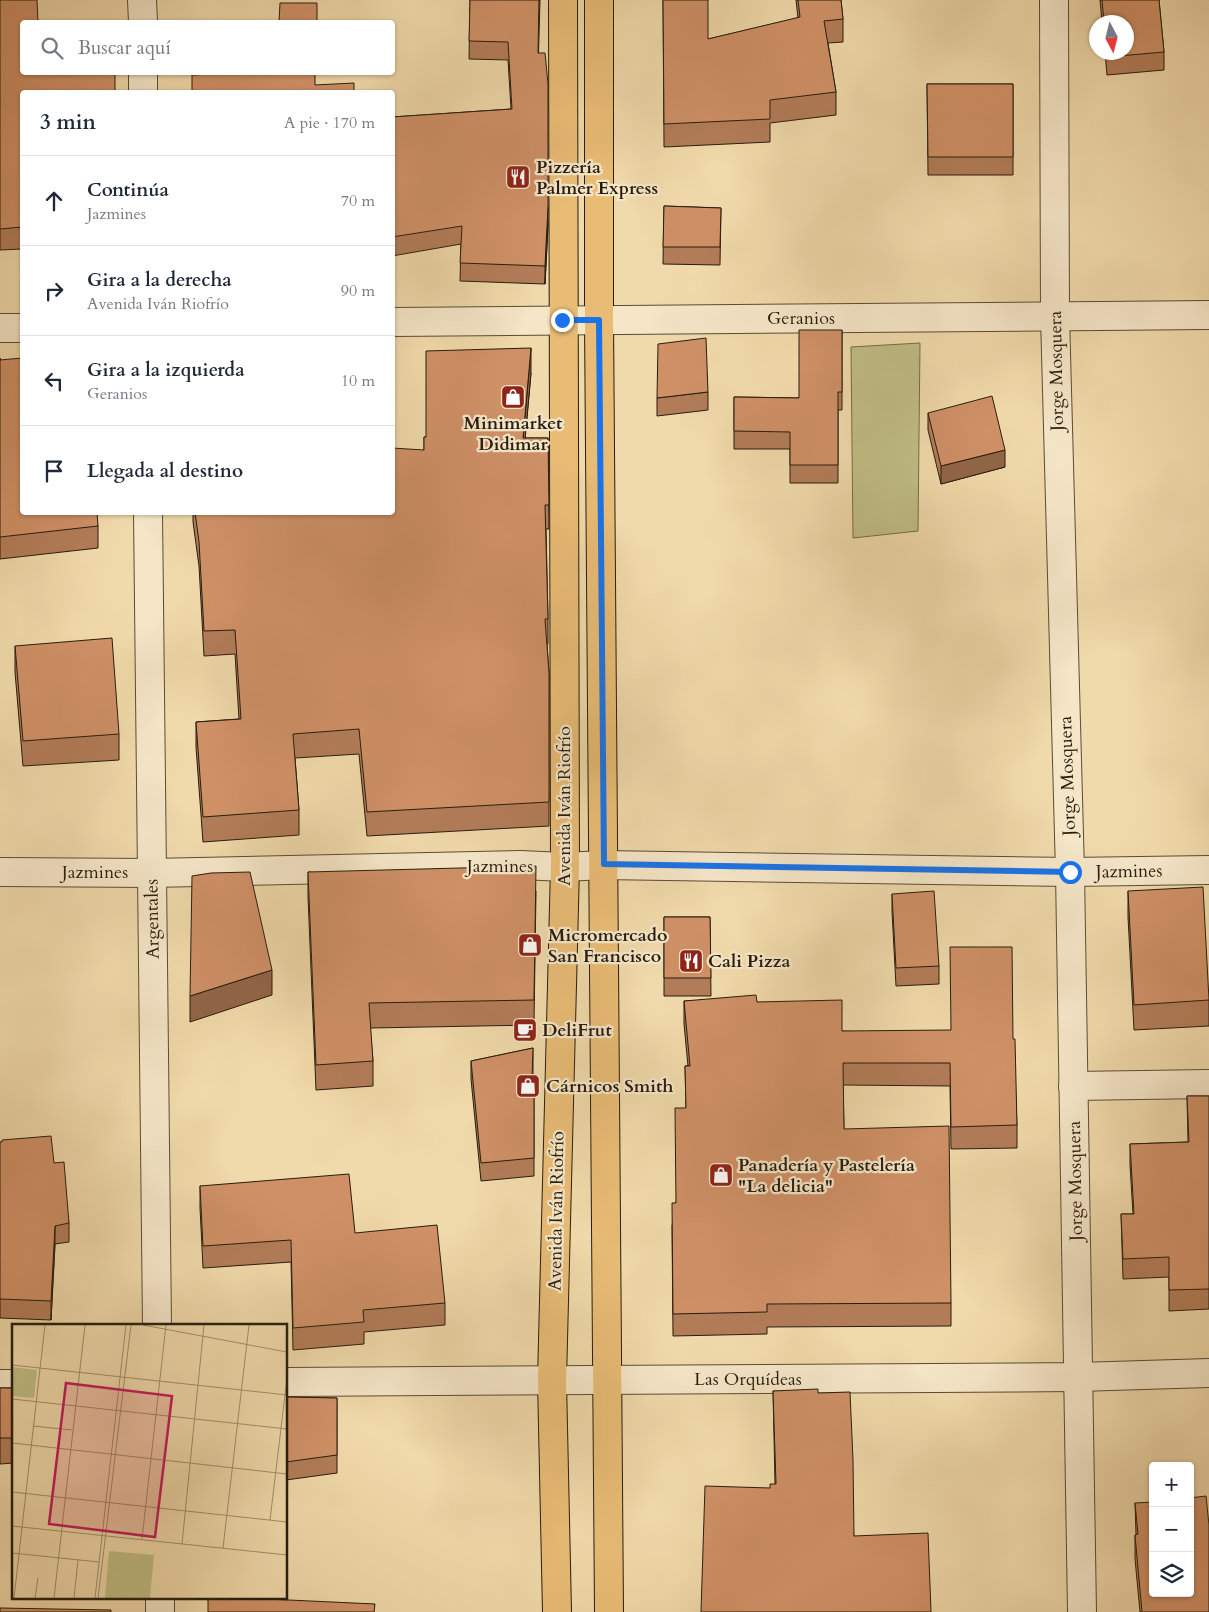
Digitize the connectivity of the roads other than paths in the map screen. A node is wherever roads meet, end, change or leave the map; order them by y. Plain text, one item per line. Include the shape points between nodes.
1 (142, 0) edge
2 (563, 0) edge
3 (599, 0) edge
4 (1054, 0) edge
5 (143, 20) edge
6 (143, 75) edge
7 (143, 90) edge
8 (1209, 315) edge
9 (1055, 316) junction
10 (562, 320) junction
11 (599, 320) junction
12 (395, 322) edge
13 (0, 328) edge
14 (20, 328) edge
15 (148, 515) edge
16 (604, 864) junction
17 (565, 867) junction
18 (1209, 870) edge
19 (0, 872) edge
20 (1070, 872) junction
21 (152, 873) junction
22 (1209, 1084) edge
23 (1073, 1086) junction
24 (157, 1324) edge
25 (1209, 1373) edge
26 (1078, 1377) junction
27 (552, 1380) junction
28 (608, 1380) junction
29 (288, 1382) edge
30 (557, 1612) edge
31 (609, 1612) edge
32 (1082, 1612) edge

1 - 5 street
2 - 10 main road, Avenida Iván Riofrío
3 - 11 main road
4 - 9 street, Jorge Mosquera
6 - 7 street
8 - 9 street, Geranios
9 - 11 street, Geranios
9 - 20 street, Jorge Mosquera
10 - 11 street, Geranios
10 - 12 street, Geranios
10 - 17 main road, Avenida Iván Riofrío
11 - 16 main road
13 - 14 street
15 - 21 street, Argentales
16 - 17 street, Jazmines
16 - 20 street, Jazmines
16 - 28 main road
17 - 21 street, Jazmines via 520,865
17 - 27 main road, Avenida Iván Riofrío
18 - 20 street, Jazmines
19 - 21 street, Jazmines
20 - 23 street, Jorge Mosquera
21 - 24 street, Argentales
22 - 23 street
23 - 26 street, Jorge Mosquera
25 - 26 street, Las Orquídeas
26 - 28 street, Las Orquídeas
26 - 32 street, Jorge Mosquera
27 - 28 street, Las Orquídeas
27 - 29 street, Las Orquídeas
27 - 30 main road, Avenida Iván Riofrío
28 - 31 main road

